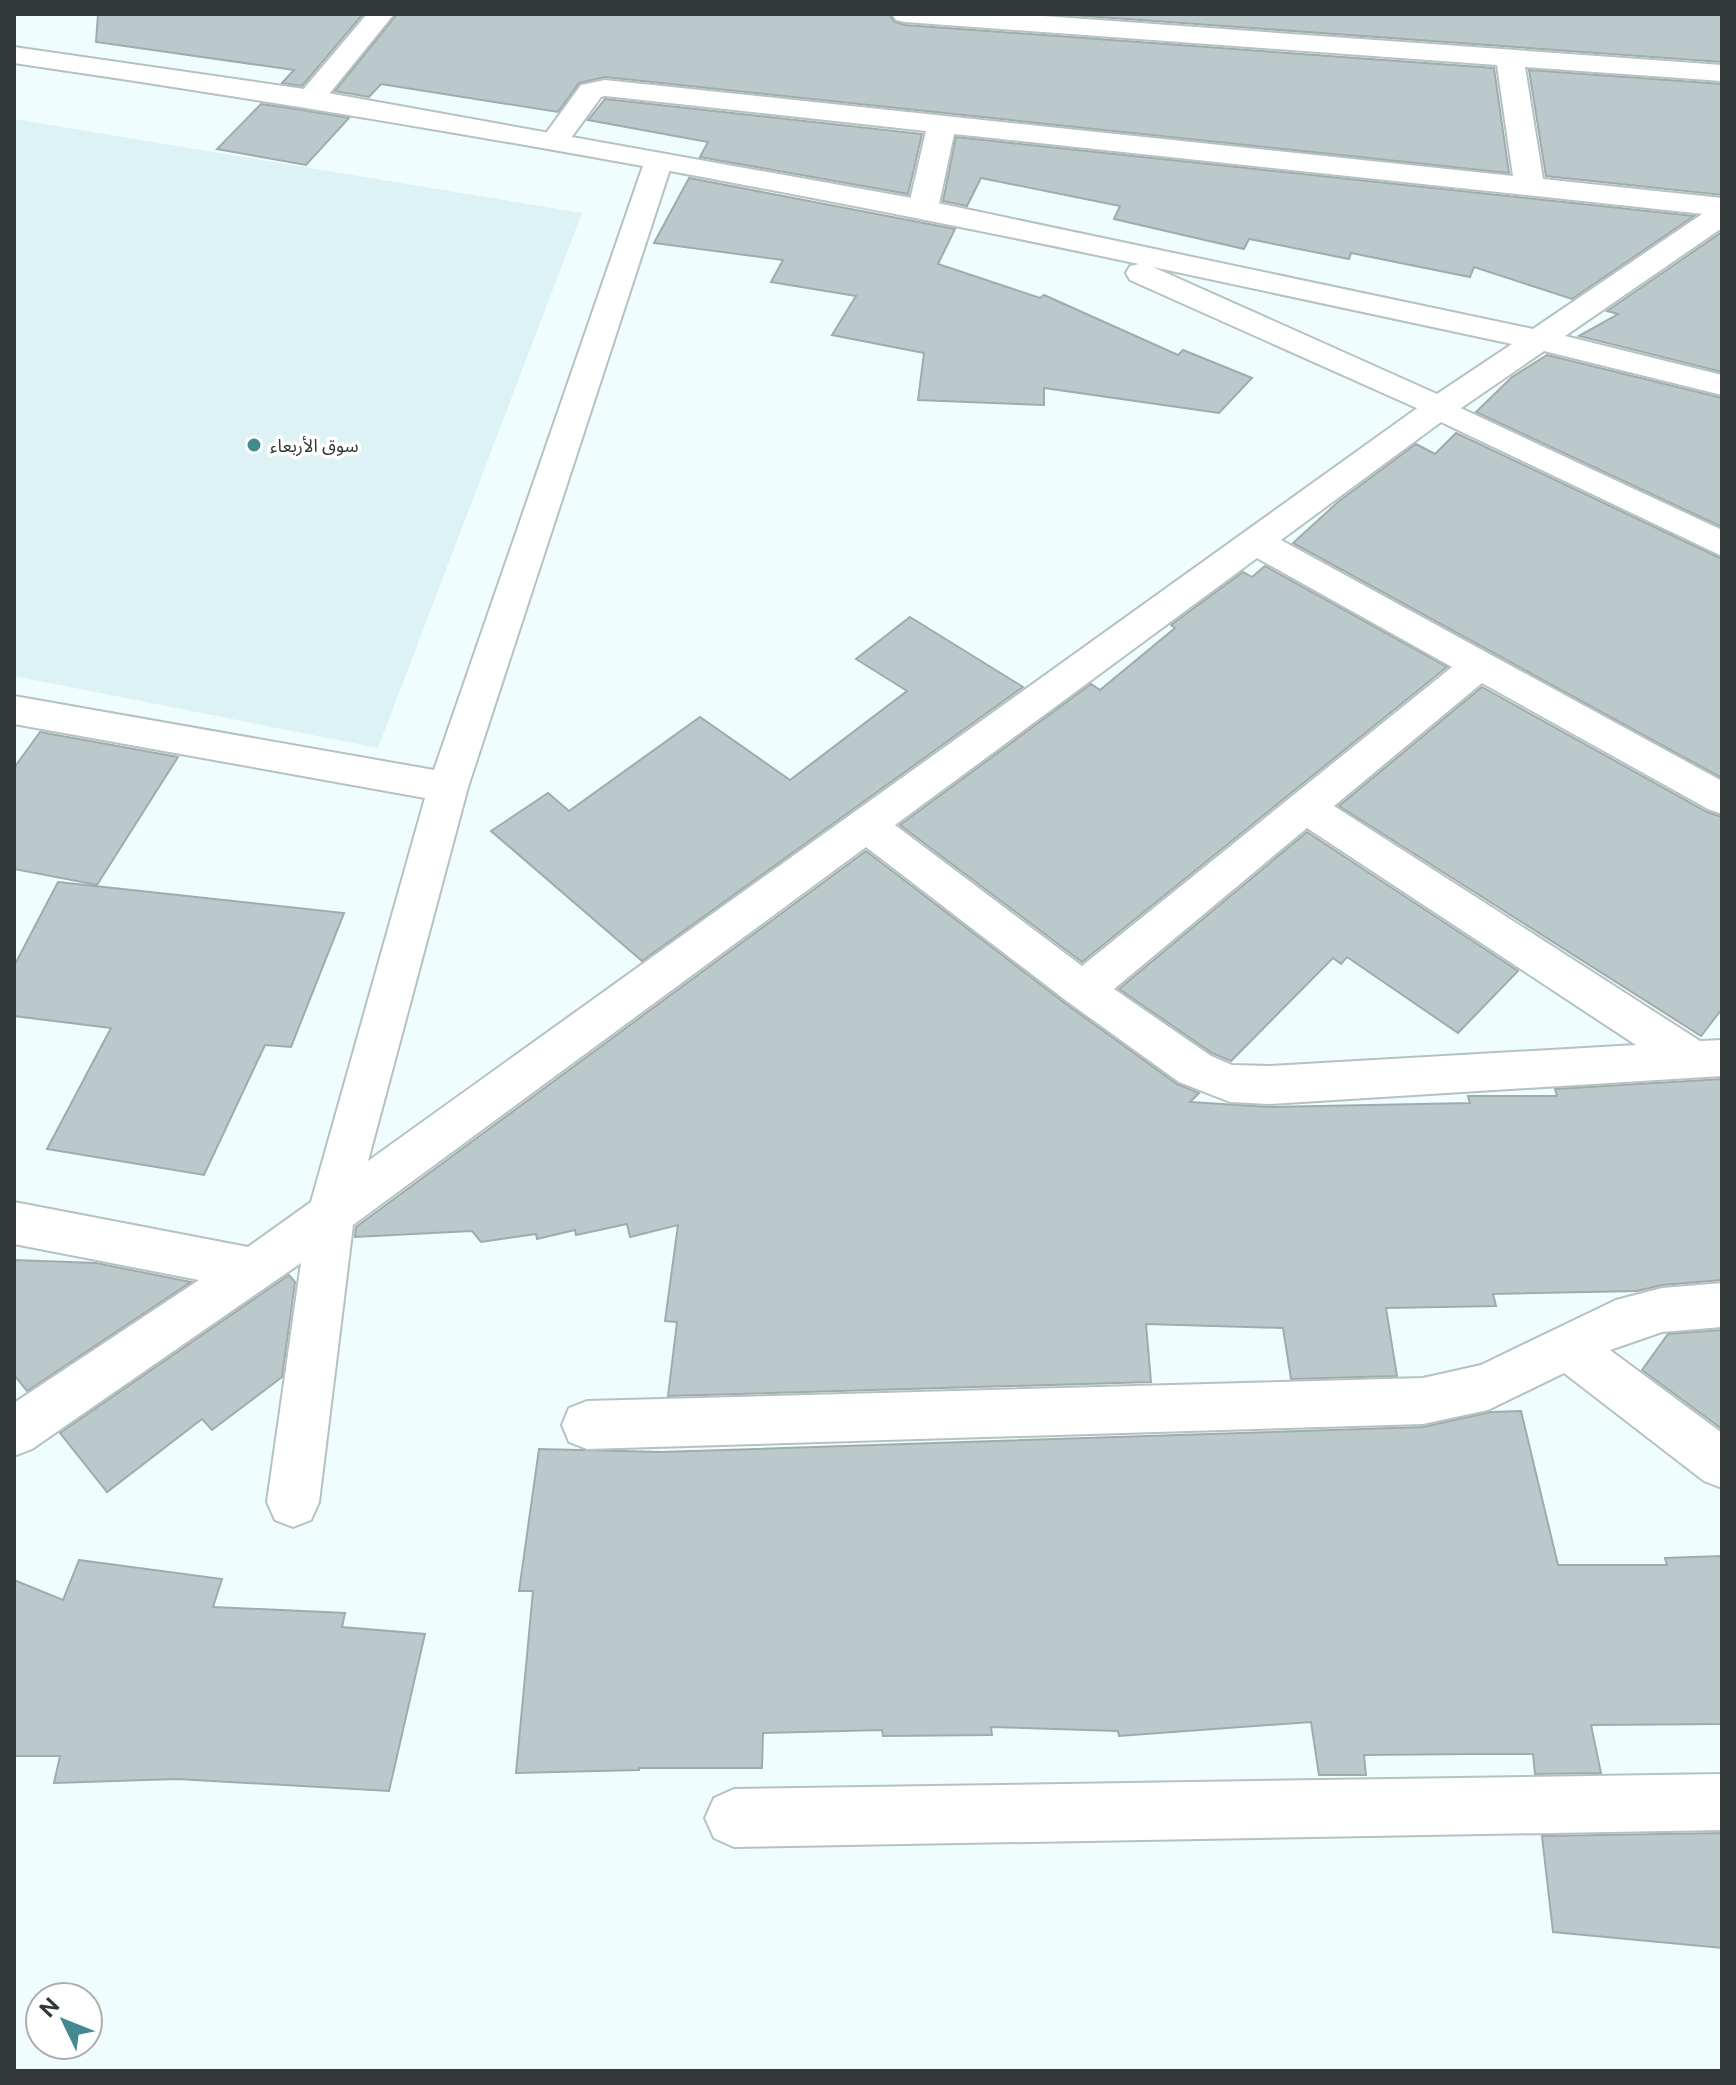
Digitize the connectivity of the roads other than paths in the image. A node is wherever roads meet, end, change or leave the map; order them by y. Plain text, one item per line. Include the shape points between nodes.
1 (381, 14) edge
2 (905, 14) edge
3 (1299, 14) edge
4 (1298, 45) junction
5 (14, 55) edge
6 (1510, 58) junction
7 (1722, 73) edge
8 (311, 98) junction
9 (942, 124) junction
10 (555, 140) junction
11 (658, 163) junction
12 (1529, 184) junction
13 (1722, 207) edge
14 (923, 209) junction
15 (1722, 214) edge
16 (1063, 237) junction
17 (1540, 340) junction
18 (1722, 385) edge
19 (1439, 408) junction
20 (1253, 540) junction
21 (1722, 544) edge
22 (1479, 665) junction
23 (20, 720) edge
24 (448, 787) junction
25 (1722, 799) edge
26 (1305, 807) junction
27 (866, 825) junction
28 (1083, 990) junction
29 (1708, 1059) edge
30 (331, 1213) junction
31 (14, 1223) edge
32 (254, 1270) junction
33 (1722, 1305) edge
34 (1569, 1348) junction
35 (587, 1425) dead end
36 (14, 1432) edge
37 (1722, 1464) edge
38 (293, 1502) dead end
39 (1722, 1802) edge
40 (734, 1818) dead end

1 - 8 street
2 - 4 street
3 - 4 street
4 - 6 street
5 - 8 street
6 - 7 street
6 - 12 street
8 - 10 street
9 - 10 street via 596,88
9 - 12 street
9 - 14 street
10 - 11 street
11 - 14 street
11 - 24 street
12 - 13 street
14 - 16 street
15 - 17 street
16 - 17 street
16 - 19 street
17 - 18 street
17 - 19 street
19 - 20 street
19 - 21 street
20 - 22 street
20 - 27 street
22 - 25 street
22 - 26 street
23 - 24 street
24 - 30 street
26 - 28 street
26 - 29 street
27 - 28 street
27 - 30 street
28 - 29 street via 1195,1069 1230,1083
30 - 32 street
30 - 38 street
31 - 32 street
32 - 36 street
33 - 34 street via 1662,1310 1616,1322
34 - 35 street via 1488,1387 1423,1401
34 - 37 street
39 - 40 street

